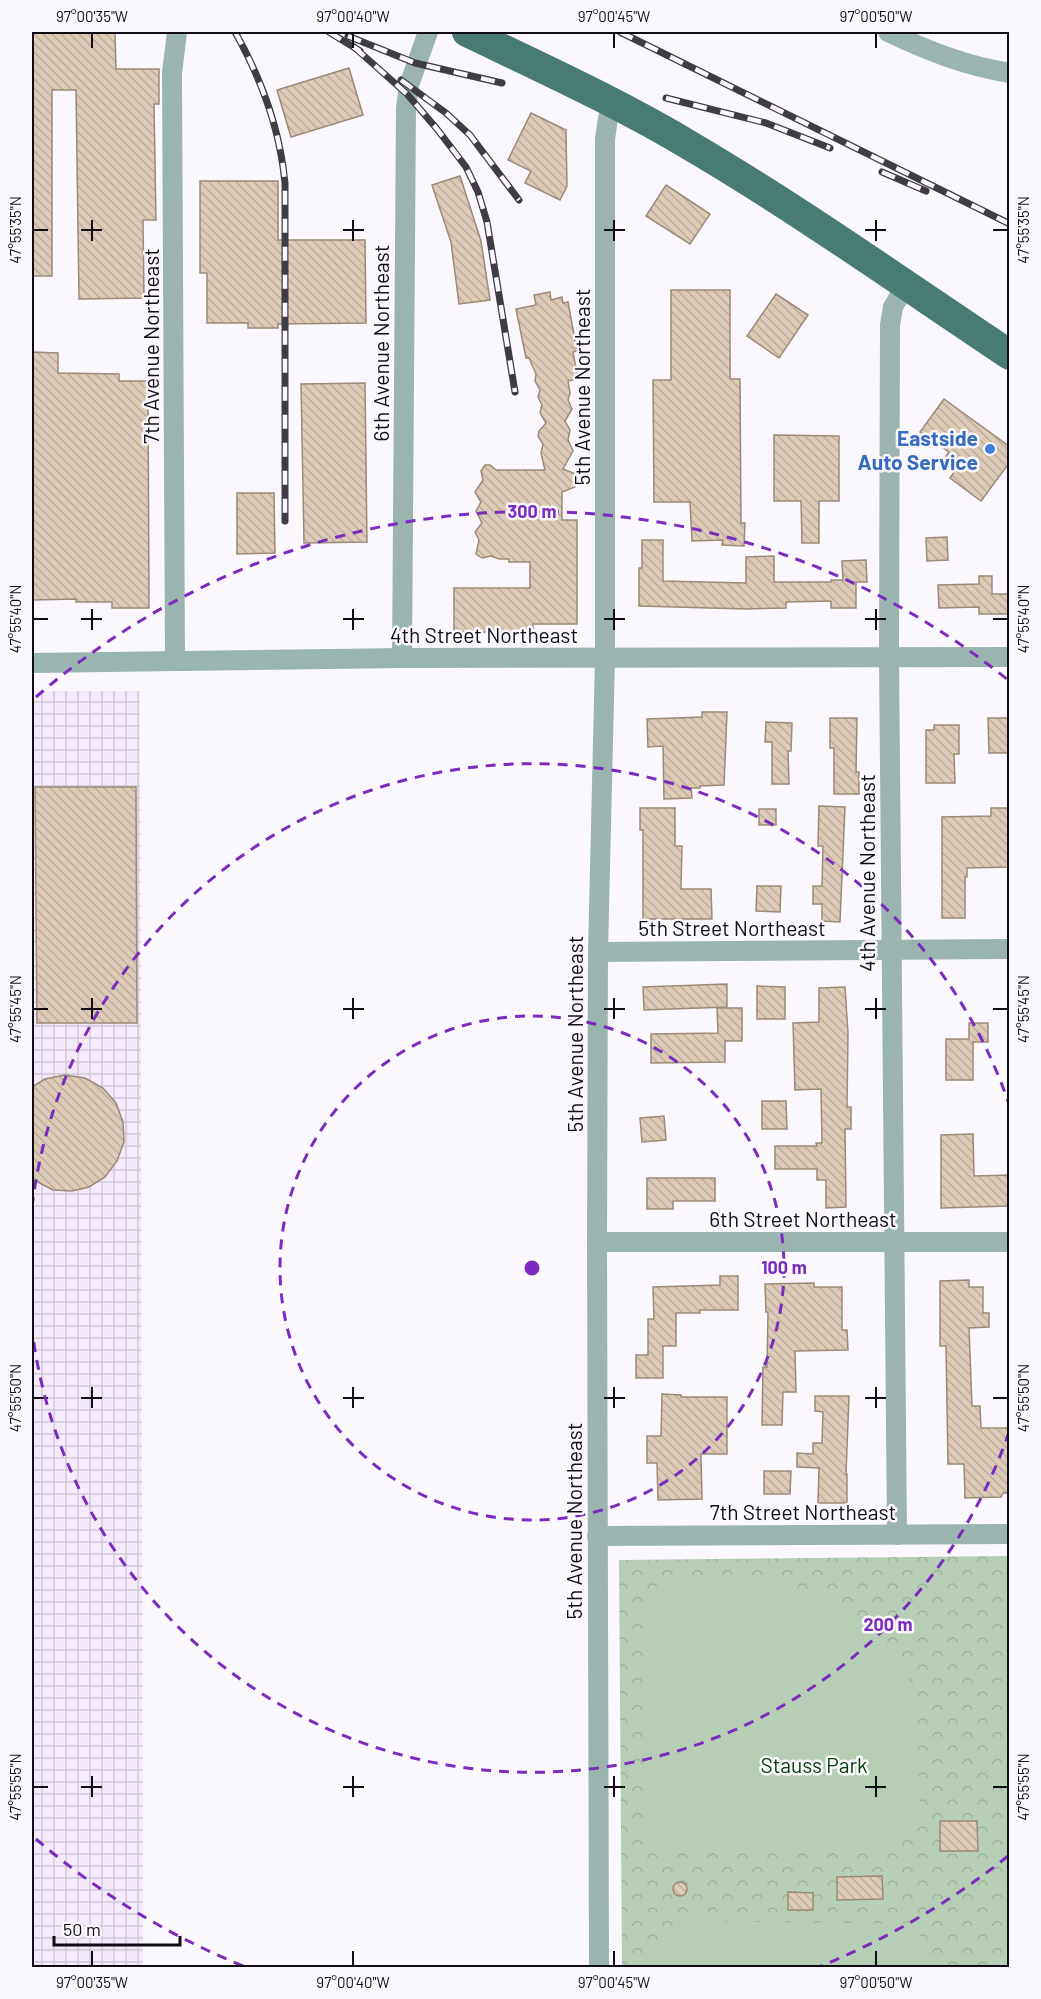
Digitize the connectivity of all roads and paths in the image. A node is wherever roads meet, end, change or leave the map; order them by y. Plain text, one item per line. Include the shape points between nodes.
1 (177, 32) edge
2 (428, 32) edge
3 (467, 32) edge
4 (888, 32) edge
5 (1010, 73) edge
6 (616, 104) junction
7 (906, 285) junction
8 (1010, 355) edge
9 (889, 657) junction
10 (1010, 657) edge
11 (402, 658) junction
12 (605, 658) junction
13 (175, 661) junction
14 (32, 663) edge
15 (1010, 949) edge
16 (891, 950) junction
17 (598, 952) junction
18 (597, 1242) junction
19 (895, 1242) junction
20 (1010, 1242) edge
21 (1010, 1534) edge
22 (897, 1535) junction
23 (597, 1536) junction
24 (599, 1968) edge

1 - 13 street, 7th Avenue Northeast via 172,73
2 - 11 street, 6th Avenue Northeast via 412,74 405,108
3 - 6 main road
4 - 5 street via 957,62
6 - 7 main road via 724,166
6 - 12 street, 5th Avenue Northeast via 608,118 605,139
7 - 8 main road
7 - 9 street, 4th Avenue Northeast via 893,307 890,325
9 - 10 street, 4th Street Northeast
9 - 12 street, 4th Street Northeast
9 - 16 street, 4th Avenue Northeast
11 - 12 street, 4th Street Northeast
11 - 13 street, 4th Street Northeast
12 - 17 street, 5th Avenue Northeast
13 - 14 street, 4th Street Northeast
15 - 16 street, 5th Street Northeast
16 - 17 street, 5th Street Northeast
16 - 19 street, 4th Avenue Northeast
17 - 18 street, 5th Avenue Northeast
18 - 19 street, 6th Street Northeast
18 - 23 street, 5th Avenue Northeast
19 - 20 street, 6th Street Northeast
19 - 22 street, 4th Avenue Northeast
21 - 22 street, 7th Street Northeast
22 - 23 street, 7th Street Northeast
23 - 24 street, 5th Avenue Northeast

